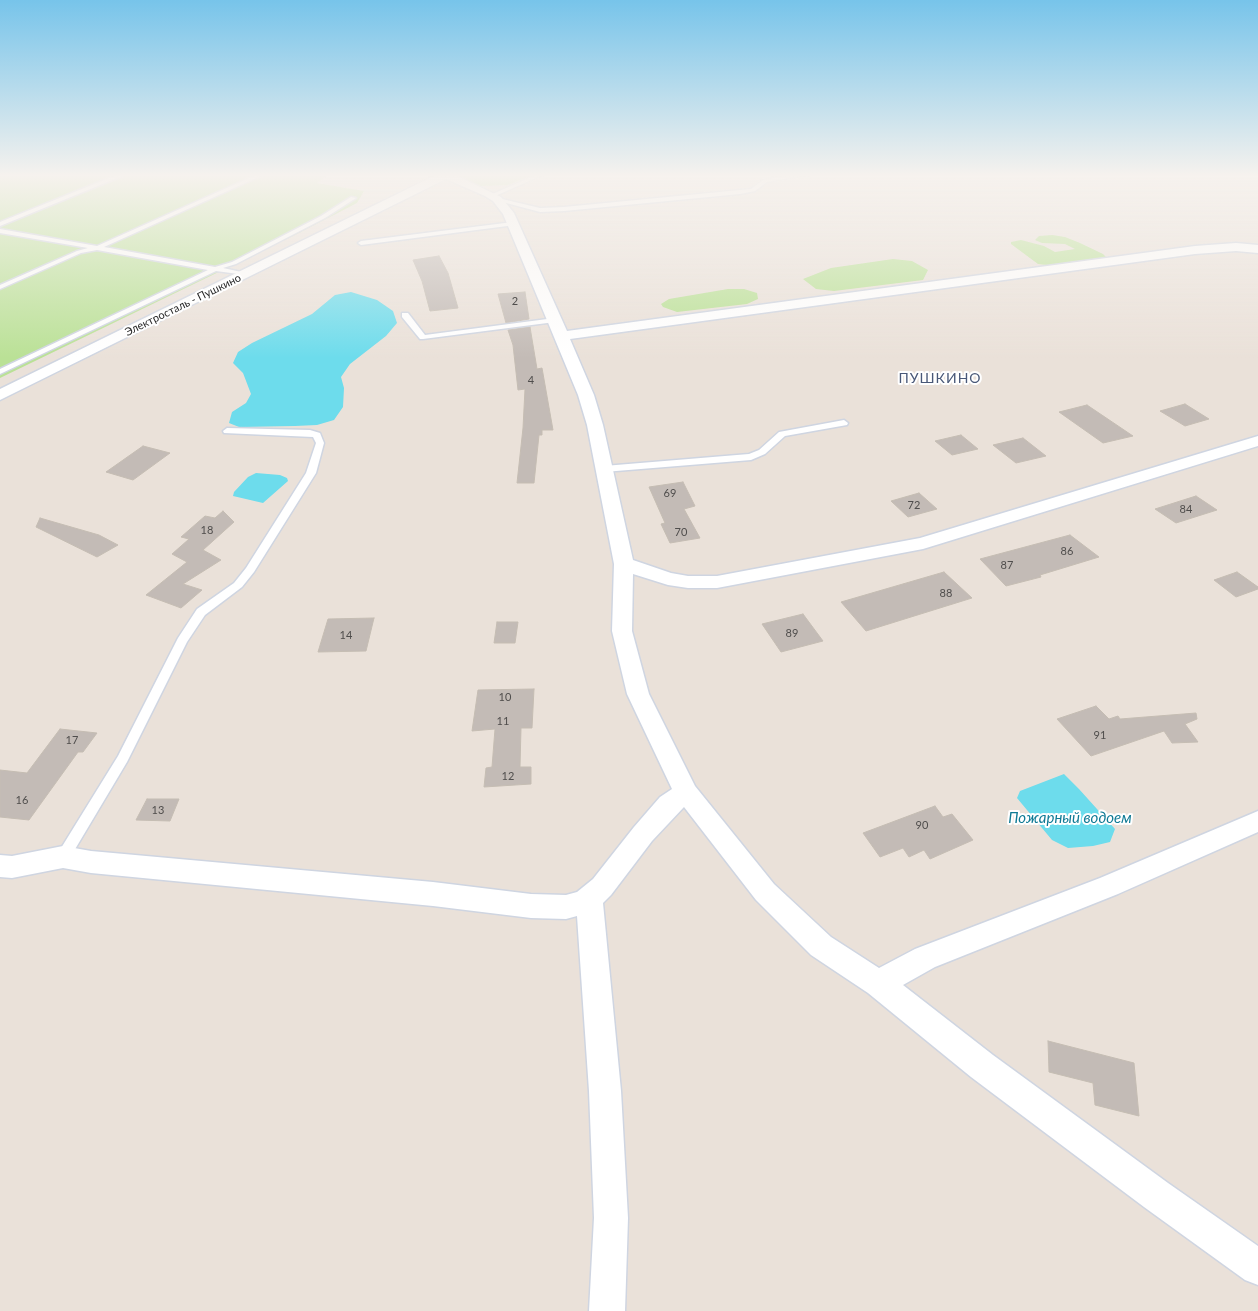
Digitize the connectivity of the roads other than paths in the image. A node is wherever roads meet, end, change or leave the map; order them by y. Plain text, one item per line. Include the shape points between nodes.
1 (24, 235) edge
2 (127, 235) edge
3 (288, 235) edge
4 (323, 235) edge
5 (424, 235) edge
6 (518, 235) edge
7 (361, 243) dead end
8 (98, 248) junction
9 (1258, 249) edge
10 (215, 269) junction
11 (244, 274) junction
12 (0, 287) edge
13 (406, 315) dead end
14 (559, 328) junction
15 (0, 372) edge
16 (0, 395) edge
17 (844, 423) dead end
18 (227, 431) dead end
19 (1258, 441) edge
20 (604, 469) junction
21 (624, 564) junction
22 (686, 792) junction
23 (1258, 821) edge
24 (63, 857) junction
25 (0, 866) edge
26 (589, 899) junction
27 (878, 983) junction
28 (1258, 1267) edge
29 (606, 1311) edge

1 - 8 lane
2 - 8 lane
3 - 10 lane via 234,263
4 - 11 street, Электросталь - Пушкино
5 - 7 lane
6 - 14 street
8 - 10 lane
8 - 12 lane via 79,252
9 - 14 street via 1195,250
10 - 11 lane
10 - 15 lane
11 - 16 street, Электросталь - Пушкино
13 - 14 lane via 423,337
14 - 20 street via 595,425
17 - 20 lane via 782,434 762,452 751,457
18 - 24 lane via 310,433 317,435 320,443 310,473 250,570 238,585 201,612 182,641 123,759
19 - 21 street via 923,543 820,564 717,582 688,582 668,579
20 - 21 street
21 - 22 street via 622,631 638,694
22 - 26 street via 669,804
22 - 27 street via 765,892 821,946
23 - 27 street via 1109,886 925,958
24 - 25 street via 12,867
24 - 26 street via 531,906 566,907
26 - 29 street via 610,1208
27 - 28 street via 982,1066

